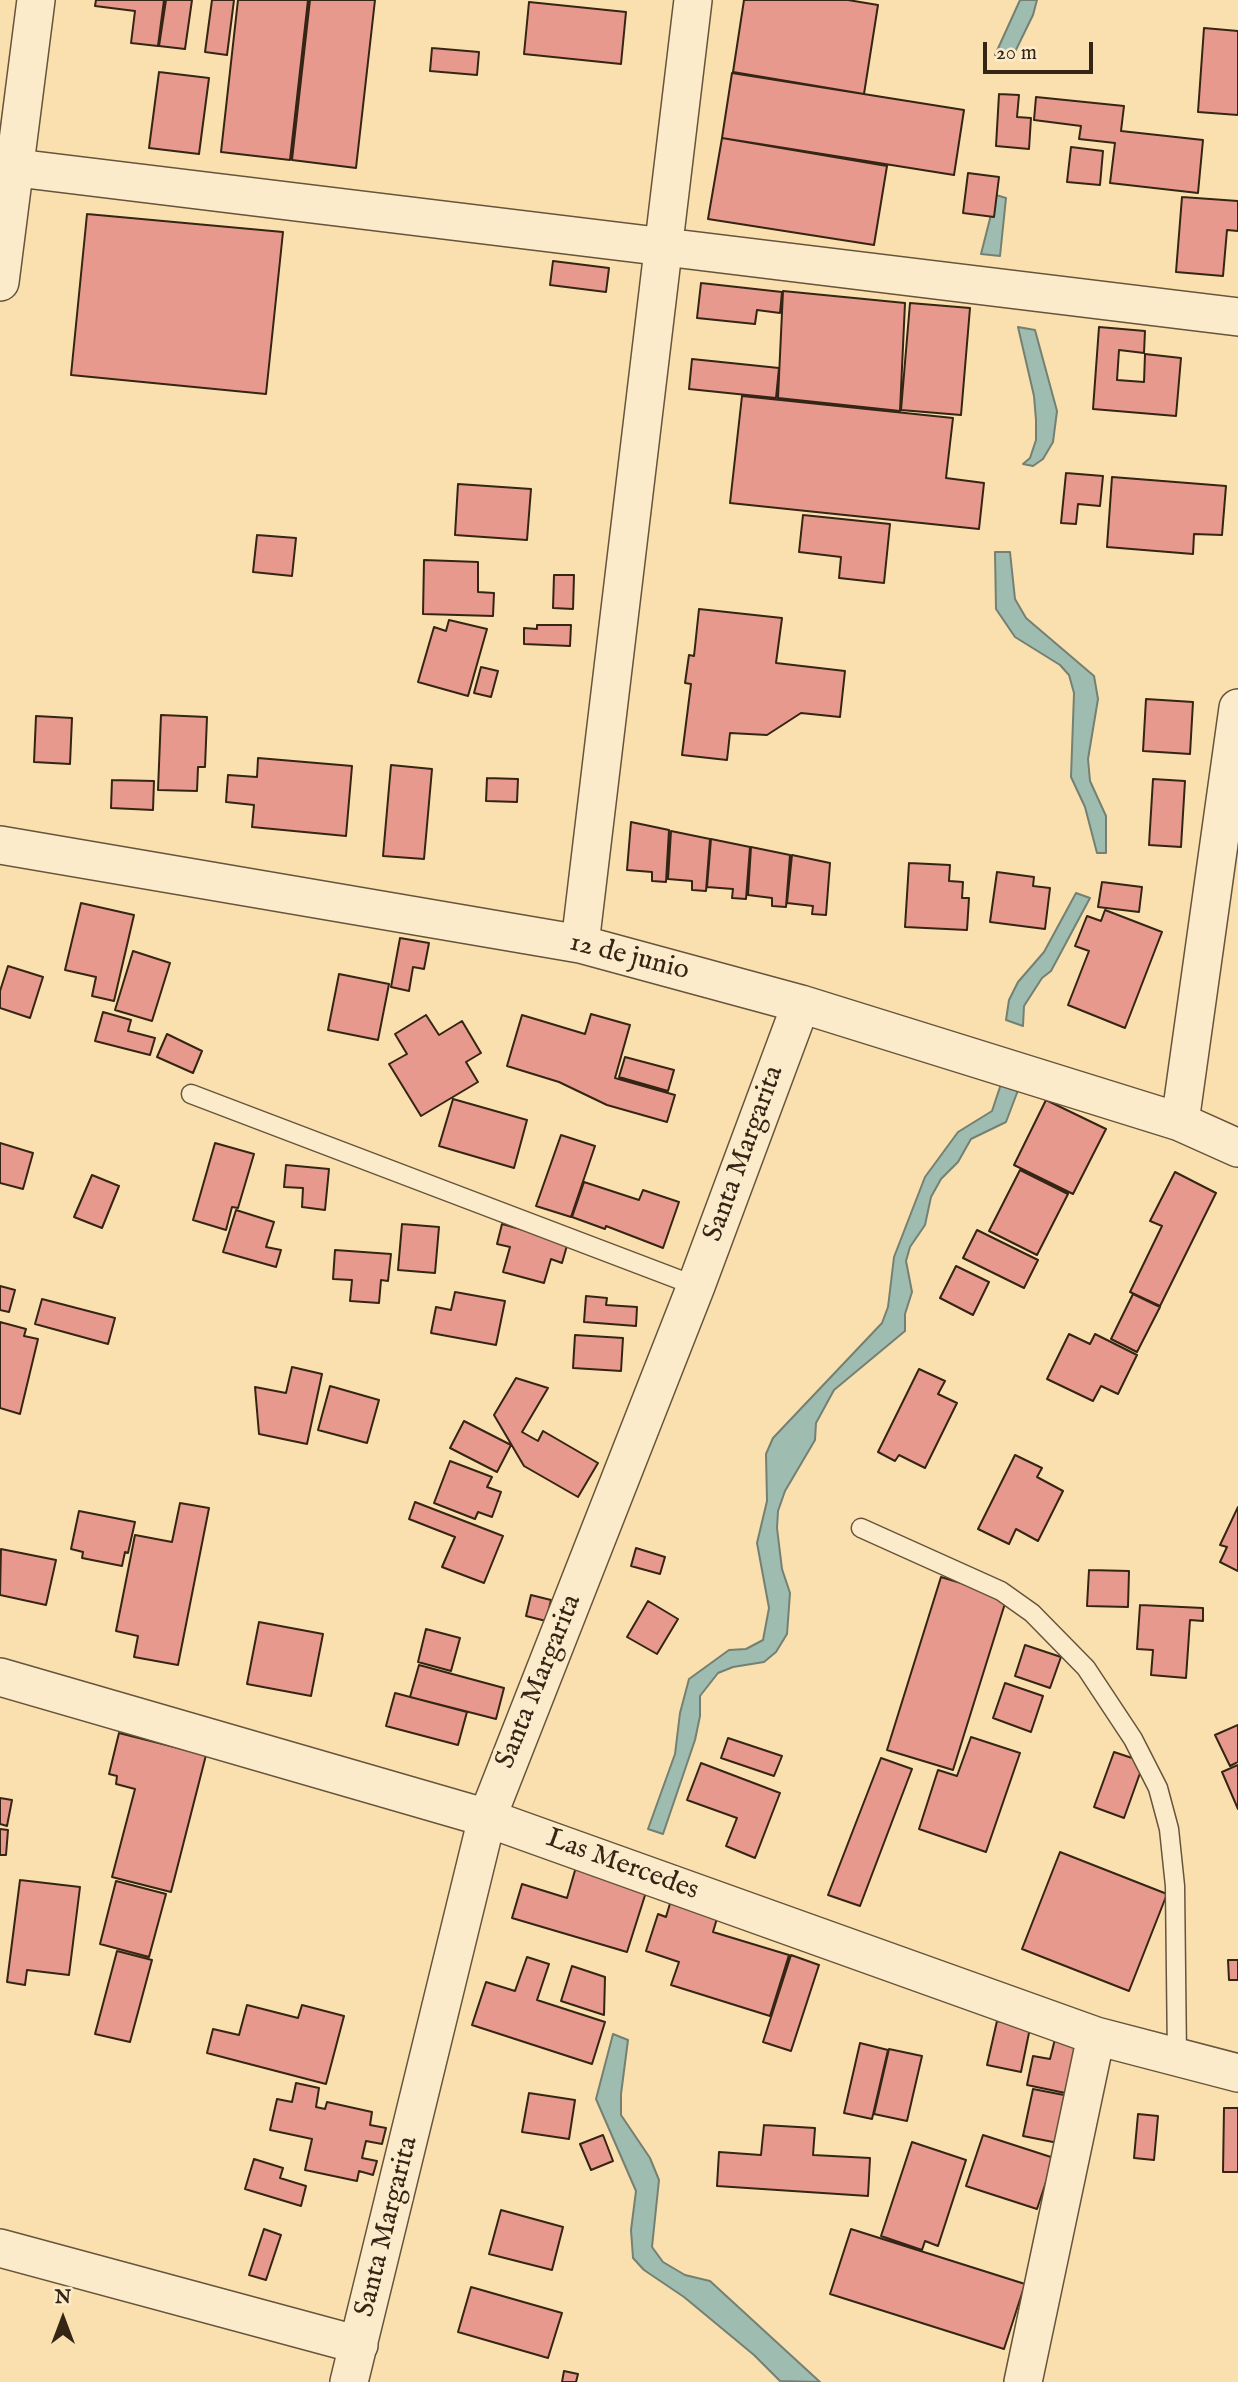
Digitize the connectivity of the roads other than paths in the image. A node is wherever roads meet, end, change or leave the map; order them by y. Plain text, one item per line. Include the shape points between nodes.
1 (36, 0) edge
2 (693, 0) edge
3 (17, 168) junction
4 (665, 247) junction
5 (0, 282) edge
6 (1238, 317) edge
7 (1238, 708) edge
8 (1231, 811) edge
9 (0, 845) edge
10 (580, 944) junction
11 (801, 1004) junction
12 (191, 1094) dead end
13 (1180, 1122) junction
14 (1238, 1148) edge
15 (696, 1286) junction
16 (861, 1528) dead end
17 (0, 1677) edge
18 (487, 1818) junction
19 (1096, 2036) junction
20 (1177, 2057) junction
21 (1238, 2073) edge
22 (0, 2248) edge
23 (359, 2344) junction
24 (349, 2382) edge
25 (1023, 2382) edge

1 - 3 street
2 - 4 street
3 - 4 street
3 - 5 street
4 - 6 street
4 - 10 street
7 - 8 street
8 - 13 street
9 - 10 street, 12 de junio
10 - 11 street, 12 de junio
11 - 13 street, 12 de junio
11 - 15 street, Santa Margarita
12 - 15 lane
13 - 14 street, 12 de junio
15 - 18 street, Santa Margarita
16 - 20 lane via 1001,1591 1032,1613 1086,1668 1133,1739 1158,1788 1169,1829 1175,1886
17 - 18 street, Las Mercedes
18 - 19 street, Las Mercedes
18 - 23 street, Santa Margarita
19 - 20 street, Las Mercedes
19 - 25 street
20 - 21 street, Las Mercedes
22 - 23 street
23 - 24 street, Santa Margarita

